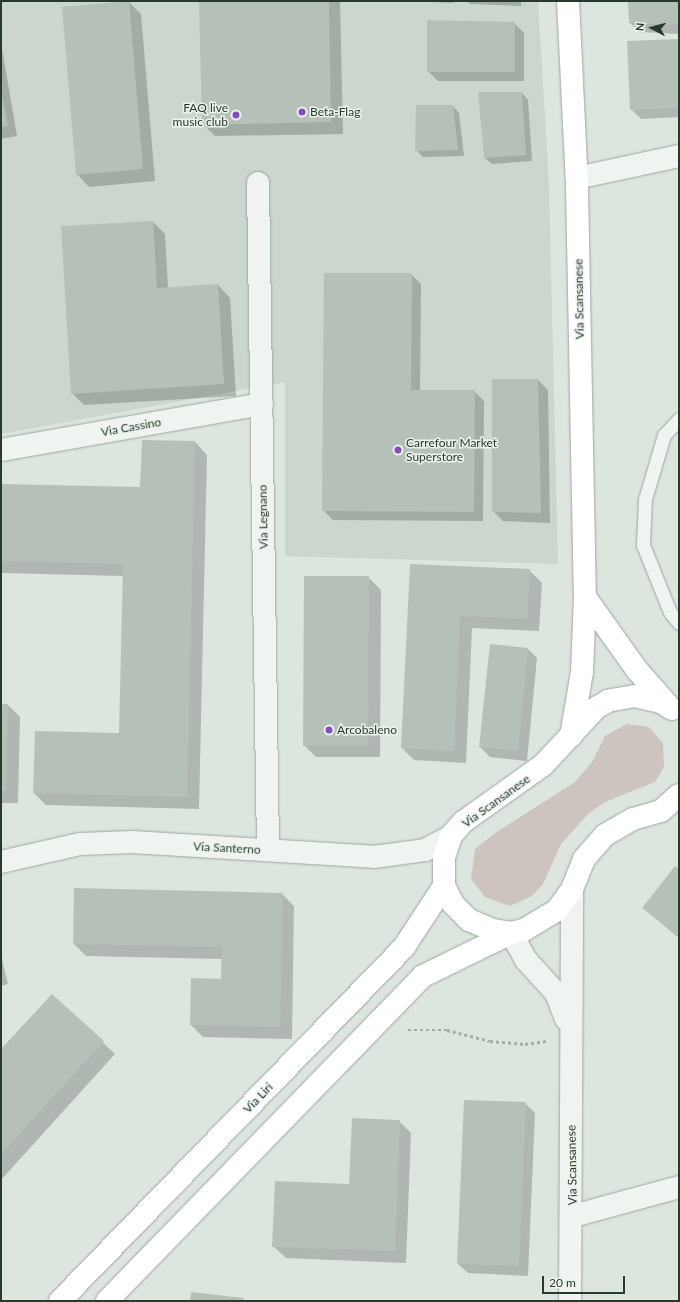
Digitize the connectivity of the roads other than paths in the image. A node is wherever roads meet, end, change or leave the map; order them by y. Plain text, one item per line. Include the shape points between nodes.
1 (568, 1) edge
2 (679, 156) edge
3 (577, 178) junction
4 (258, 183) dead end
5 (262, 404) junction
6 (679, 419) edge
7 (1, 450) edge
8 (585, 597) junction
9 (679, 623) edge
10 (676, 713) edge
11 (571, 736) junction
12 (679, 795) edge
13 (679, 815) edge
14 (647, 817) junction
15 (451, 836) junction
16 (268, 850) junction
17 (1, 862) edge
18 (444, 886) junction
19 (572, 889) junction
20 (511, 933) junction
21 (570, 1033) junction
22 (679, 1187) edge
23 (573, 1216) junction
24 (60, 1301) edge
25 (107, 1301) edge
26 (570, 1301) edge

1 - 3 main road, Via Scansanese
2 - 3 street
3 - 8 main road, Via Scansanese
4 - 5 street, Via Legnano
5 - 7 street, Via Cassino
5 - 16 street, Via Legnano
6 - 9 lane via 664,435 645,499 644,545 670,612
8 - 10 main road, Via Scansanese via 637,670
8 - 11 main road, Via Scansanese via 582,672
10 - 11 main road, Via Scansanese via 648,698 621,697 596,708
11 - 15 main road, Via Scansanese via 543,765 463,822
12 - 14 main road, Via Scansanese via 661,811
13 - 14 main road
14 - 19 main road, Via Scansanese via 633,819 605,835 584,859
15 - 16 street, Via Santerno via 425,850 374,857
15 - 18 main road, Via Scansanese via 444,858
16 - 17 street, Via Santerno via 132,842 80,844
18 - 20 main road, Via Scansanese via 453,904 469,920 493,930
18 - 24 main road, Via Liri via 404,947
19 - 20 main road, Via Scansanese via 548,918
19 - 21 street, Via Scansanese
20 - 21 street, Via Scansanese via 526,960 556,993
20 - 25 main road via 423,976
21 - 23 street, Via Scansanese
22 - 23 street
23 - 26 street, Via Scansanese

